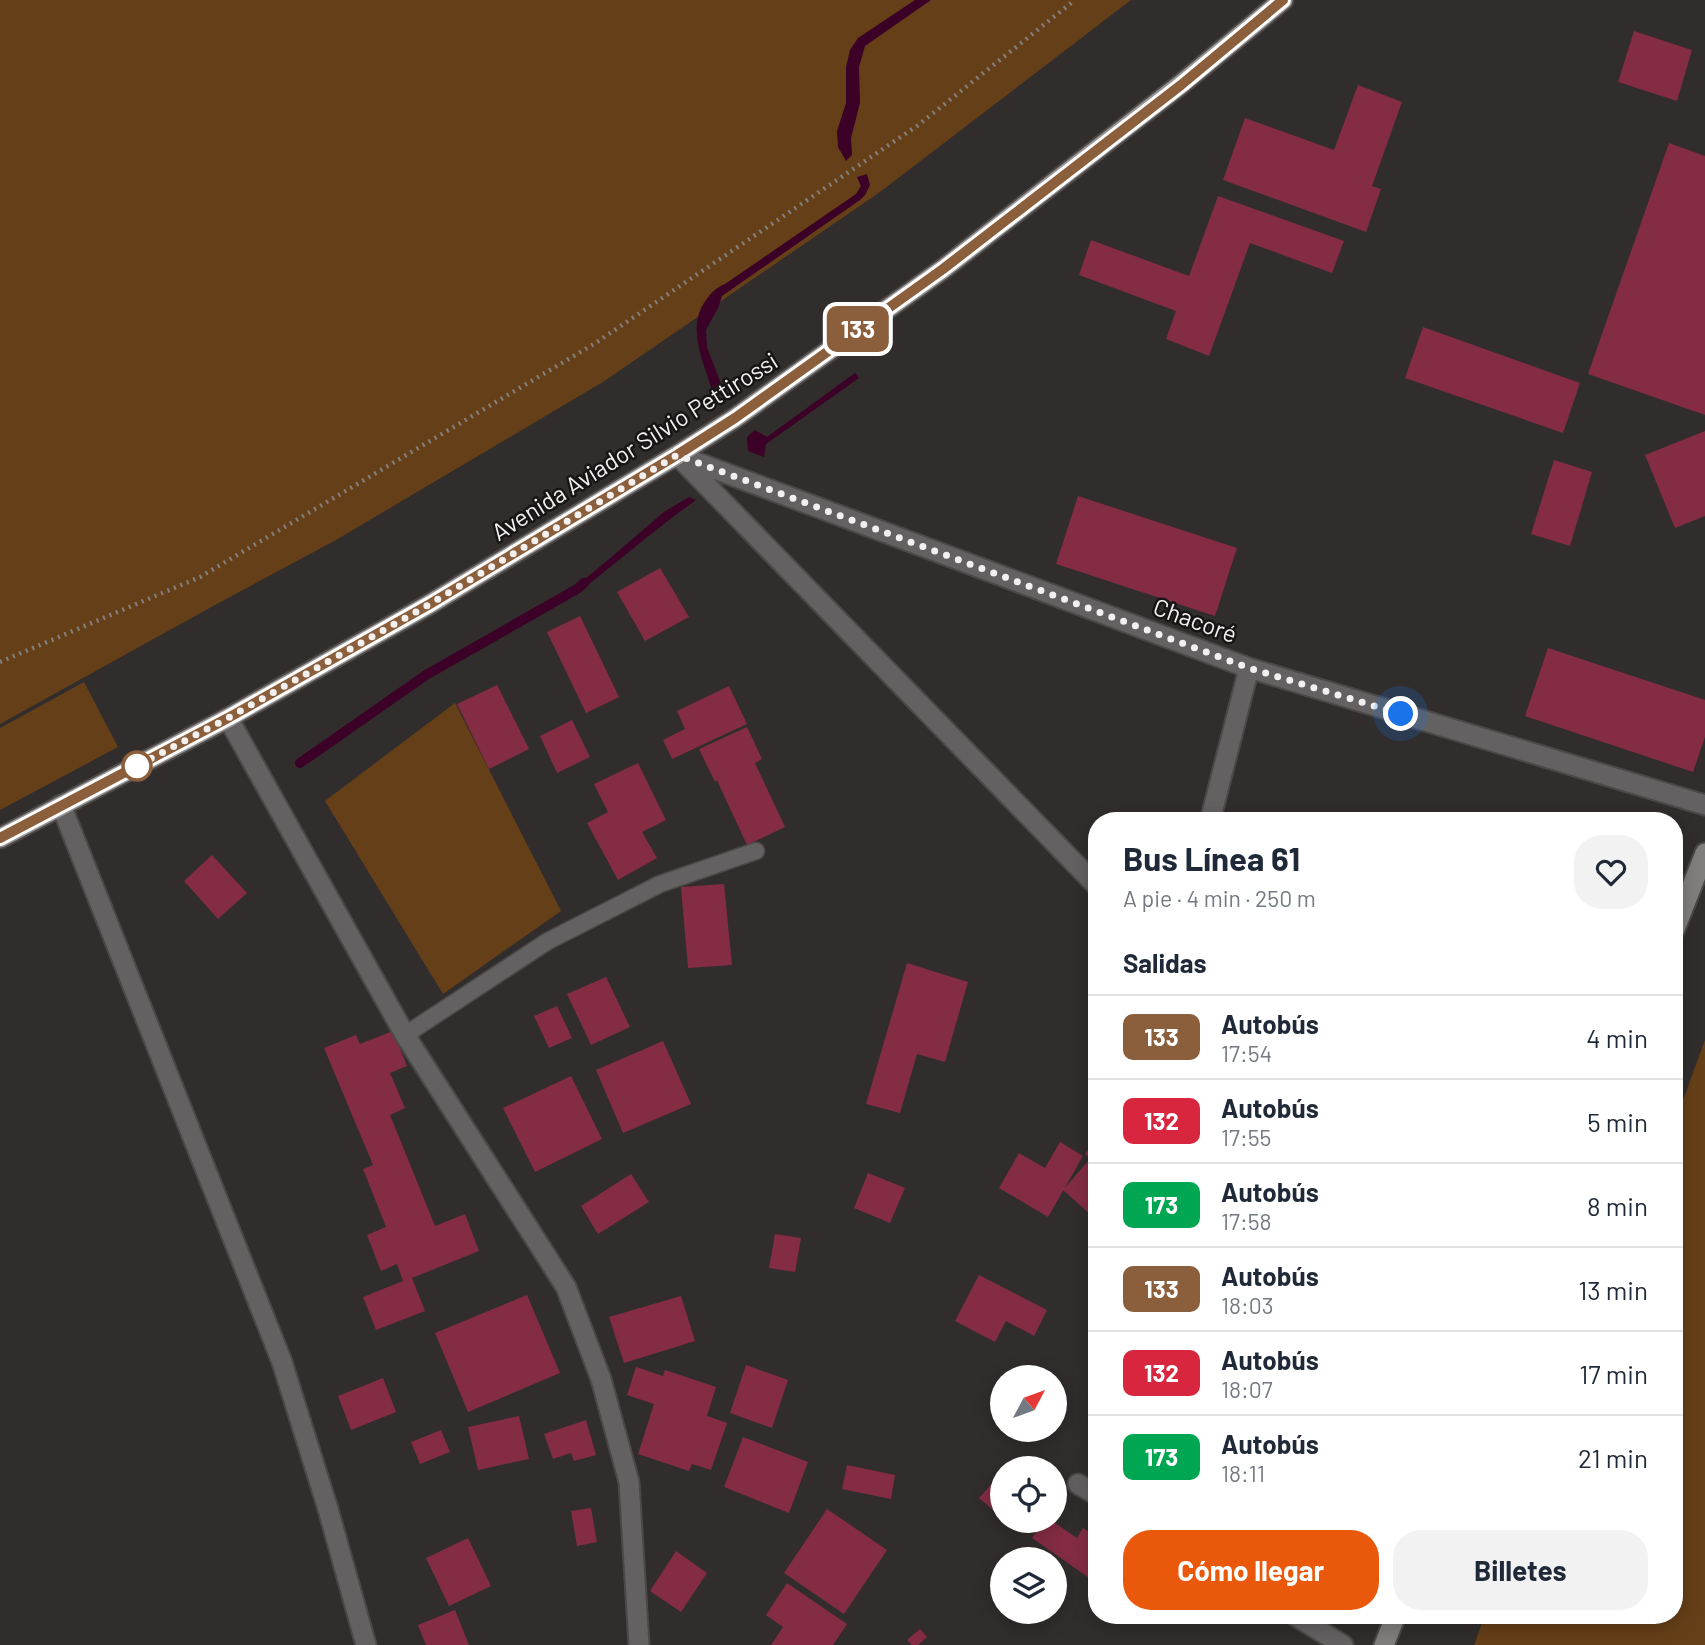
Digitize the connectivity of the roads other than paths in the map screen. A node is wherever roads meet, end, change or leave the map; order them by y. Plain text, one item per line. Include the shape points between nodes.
1 (1283, 0) edge
2 (677, 455) junction
3 (1249, 668) junction
4 (228, 718) junction
5 (61, 805) junction
6 (1705, 806) edge
7 (1212, 812) edge
8 (0, 838) edge
9 (756, 851) dead end
10 (1705, 853) edge
11 (1088, 877) edge
12 (1683, 909) edge
13 (405, 1035) junction
14 (1078, 1483) dead end
15 (1088, 1490) edge
16 (1309, 1624) edge
17 (1392, 1624) edge
18 (366, 1645) edge
19 (639, 1645) edge
20 (1343, 1645) edge
21 (1384, 1645) edge

1 - 2 main road, Avenida Aviador Silvio Pettirossi via 943,269
2 - 3 street, Chacoré
2 - 4 main road, Avenida Aviador Silvio Pettirossi via 430,604
2 - 11 street
3 - 6 street, Chacoré
3 - 7 street
4 - 5 main road, Avenida Aviador Silvio Pettirossi
4 - 13 street
5 - 8 main road, Avenida Aviador Silvio Pettirossi
5 - 18 street via 282,1362
9 - 13 lane via 660,884 548,941
10 - 12 main road
13 - 19 street via 566,1287 575,1310 601,1379 629,1482
14 - 15 street
16 - 20 street
17 - 21 main road

